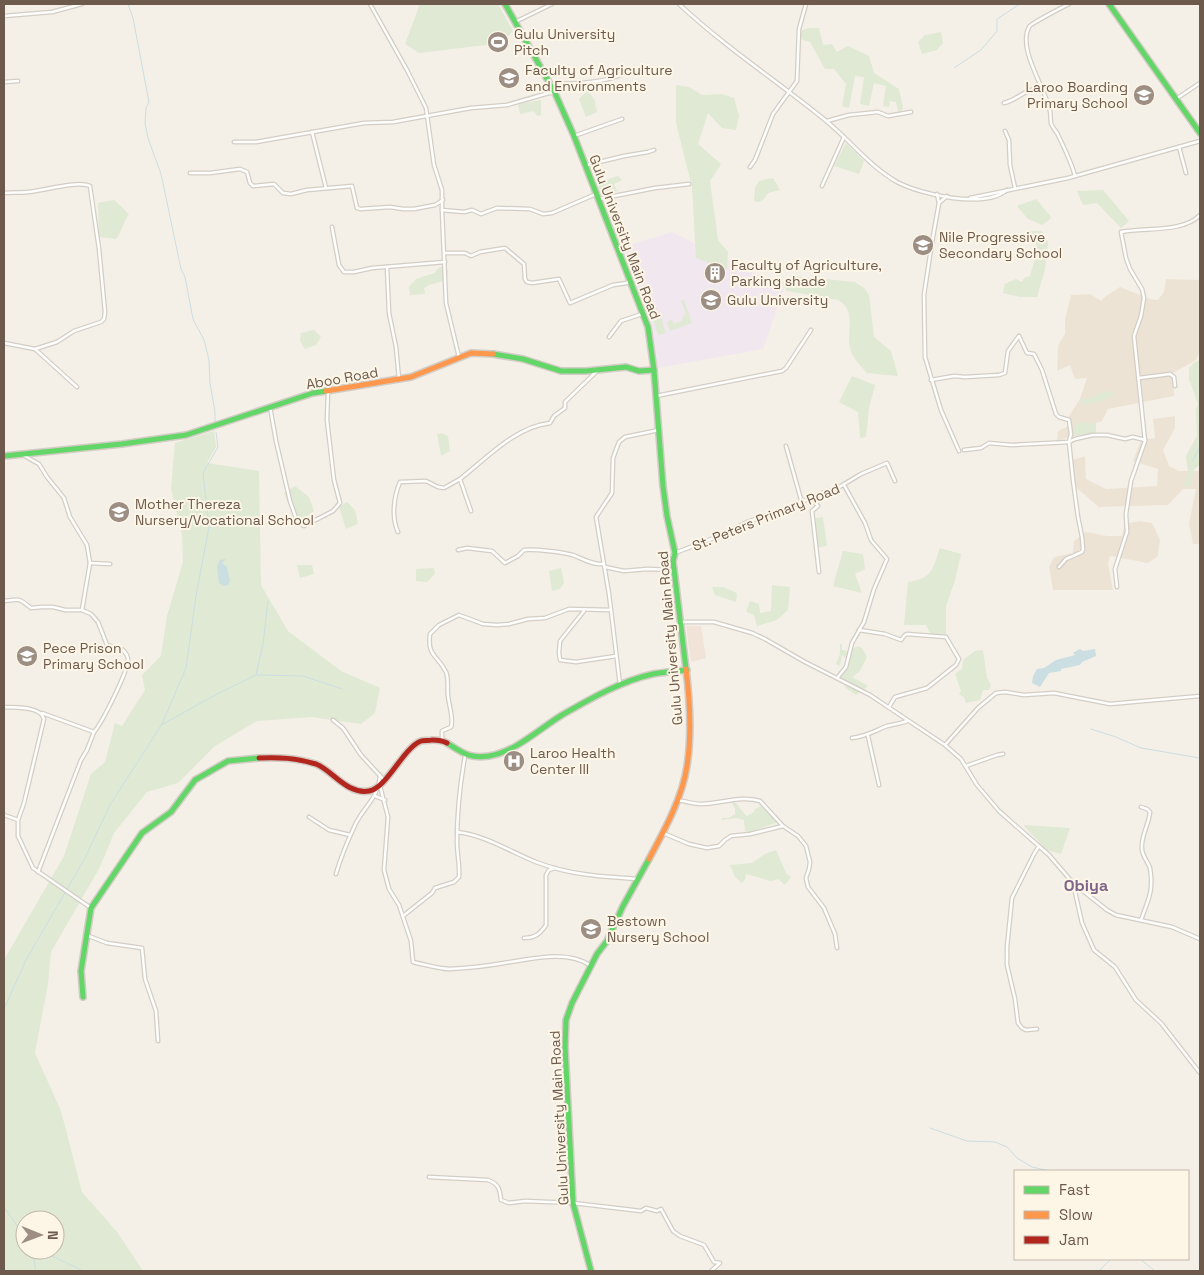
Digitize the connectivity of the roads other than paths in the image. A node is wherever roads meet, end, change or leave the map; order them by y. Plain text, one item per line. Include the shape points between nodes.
1 (82, 4) edge
2 (370, 4) edge
3 (505, 4) edge
4 (552, 4) edge
5 (679, 4) edge
6 (806, 4) edge
7 (1069, 4) edge
8 (1109, 4) edge
9 (4, 16) edge
10 (515, 22) junction
11 (628, 71) dead end
12 (18, 80) dead end
13 (4, 82) edge
14 (1200, 83) edge
15 (549, 84) junction
16 (1041, 86) junction
17 (788, 91) junction
18 (555, 93) junction
19 (1176, 99) junction
20 (1004, 103) dead end
21 (911, 112) dead end
22 (428, 115) junction
23 (622, 119) dead end
24 (827, 122) junction
25 (312, 132) junction
26 (1005, 132) dead end
27 (1200, 133) edge
28 (574, 136) junction
29 (844, 137) junction
30 (1200, 141) edge
31 (234, 142) dead end
32 (1179, 147) junction
33 (654, 150) dead end
34 (587, 165) junction
35 (750, 167) dead end
36 (190, 173) dead end
37 (1186, 173) dead end
38 (1075, 176) junction
39 (688, 184) dead end
40 (822, 186) dead end
41 (326, 188) junction
42 (1015, 188) junction
43 (4, 193) edge
44 (596, 193) junction
45 (937, 194) junction
46 (947, 196) junction
47 (599, 199) junction
48 (442, 200) junction
49 (939, 203) junction
50 (442, 210) junction
51 (1200, 214) edge
52 (332, 227) dead end
53 (445, 253) junction
54 (445, 262) junction
55 (387, 267) junction
56 (630, 278) junction
57 (644, 313) junction
58 (811, 330) dead end
59 (609, 337) dead end
60 (4, 343) edge
61 (35, 349) junction
62 (459, 356) junction
63 (598, 370) junction
64 (654, 370) junction
65 (1139, 378) junction
66 (399, 380) junction
67 (931, 380) junction
68 (1175, 386) dead end
69 (77, 387) dead end
70 (328, 390) junction
71 (656, 396) junction
72 (270, 408) junction
73 (659, 430) junction
74 (1145, 440) junction
75 (1069, 442) junction
76 (786, 446) dead end
77 (964, 450) dead end
78 (959, 451) dead end
79 (21, 454) junction
80 (4, 456) edge
81 (460, 479) junction
82 (895, 481) dead end
83 (844, 485) junction
84 (812, 499) junction
85 (802, 502) junction
86 (471, 511) dead end
87 (398, 532) dead end
88 (458, 550) dead end
89 (675, 553) junction
90 (90, 562) junction
91 (110, 564) dead end
92 (604, 565) junction
93 (1059, 567) dead end
94 (675, 570) junction
95 (819, 572) dead end
96 (1117, 587) dead end
97 (4, 601) edge
98 (82, 610) junction
99 (584, 610) junction
100 (612, 610) junction
101 (681, 622) junction
102 (859, 630) junction
103 (616, 656) junction
104 (687, 670) junction
105 (838, 677) junction
106 (620, 685) junction
107 (1200, 696) edge
108 (4, 707) edge
109 (889, 708) junction
110 (42, 713) junction
111 (333, 720) dead end
112 (907, 721) junction
113 (94, 732) junction
114 (868, 736) junction
115 (852, 738) dead end
116 (442, 740) junction
117 (945, 745) junction
118 (1003, 754) dead end
119 (465, 756) junction
120 (966, 766) junction
121 (382, 778) junction
122 (879, 785) dead end
123 (380, 787) junction
124 (375, 796) junction
125 (385, 800) junction
126 (677, 800) junction
127 (1141, 807) dead end
128 (4, 815) edge
129 (309, 817) dead end
130 (18, 820) junction
131 (783, 826) junction
132 (457, 832) junction
133 (663, 833) junction
134 (350, 835) junction
135 (1039, 846) junction
136 (555, 868) junction
137 (38, 872) junction
138 (336, 874) dead end
139 (638, 879) junction
140 (1073, 883) junction
141 (91, 908) junction
142 (403, 916) junction
143 (1141, 920) junction
144 (86, 935) junction
145 (524, 938) dead end
146 (1200, 939) edge
147 (837, 948) dead end
148 (591, 966) junction
149 (83, 997) dead end
150 (1037, 1029) dead end
151 (158, 1041) dead end
152 (1200, 1073) edge
153 (428, 1177) dead end
154 (574, 1203) junction
155 (591, 1271) edge
156 (711, 1271) edge

1 - 9 street via 52,12
2 - 22 street
3 - 10 street, Gulu University Main Road
4 - 10 street
5 - 17 street via 728,47
6 - 17 street via 800,29 797,81
7 - 16 street via 1031,24 1028,30 1028,54
8 - 19 street
10 - 15 street, Gulu University Main Road
11 - 15 street via 611,79
12 - 13 street
14 - 19 street
15 - 18 street, Gulu University Main Road
16 - 20 street
16 - 38 street via 1052,124
17 - 24 street
17 - 35 street via 773,114
18 - 22 street via 507,105
18 - 28 street, Gulu University Main Road
19 - 27 street
21 - 24 street via 888,116 878,112 849,114
22 - 25 street
22 - 48 street
23 - 28 street
24 - 29 street
25 - 31 street via 256,142
25 - 41 street
26 - 42 street via 1009,140 1009,162
28 - 34 street, Gulu University Main Road
29 - 40 street
29 - 45 street via 886,175 906,186
30 - 32 street
32 - 37 street
32 - 38 street
33 - 34 street
34 - 44 street, Gulu University Main Road
36 - 41 street via 210,174 240,169 247,172 253,186 274,184 285,193
38 - 42 street
39 - 47 street
41 - 48 street via 352,186 357,208 360,209 414,209 435,205
42 - 46 street via 986,199
43 - 61 street via 83,184 92,190 104,319
44 - 47 street, Gulu University Main Road
44 - 50 street via 543,214 533,209 512,208 494,208 481,214 472,210
45 - 46 street
45 - 49 street
46 - 49 street
47 - 56 street, Gulu University Main Road
48 - 50 street
49 - 67 street via 924,295 925,357
50 - 53 street
51 - 65 street via 1193,222 1182,225 1121,232 1126,258 1144,298 1134,336
52 - 55 street via 341,270 349,273
53 - 54 street
53 - 56 street via 465,252 471,256 505,248 524,264 525,280 559,279 570,303 626,283
54 - 55 street
54 - 62 street via 446,303
55 - 66 street via 389,313
56 - 57 street, Gulu University Main Road
57 - 59 street via 621,321
57 - 64 street, Gulu University Main Road
58 - 71 street via 782,371
60 - 61 street
61 - 69 street
62 - 63 street, Aboo Road via 486,353 523,359 561,371
62 - 66 street, Aboo Road
63 - 64 street, Aboo Road via 626,367 639,371
63 - 81 street via 565,402 566,408 550,423 517,434
64 - 71 street, Gulu University Main Road
65 - 68 street via 1170,374 1174,377
65 - 74 street
66 - 70 street, Aboo Road
67 - 75 street via 1005,373 1008,352 1020,336 1026,352 1034,354 1042,370 1056,414 1070,420
67 - 78 street
70 - 72 street, Aboo Road
70 - 72 street via 327,420 340,503 333,511 304,526 298,522 293,510
71 - 73 street, Gulu University Main Road
72 - 79 street, Aboo Road via 179,436
73 - 89 street, Gulu University Main Road via 666,508
73 - 92 street via 625,437 617,446 613,458 612,493 596,517
74 - 75 street via 1093,435
74 - 96 street via 1131,480 1127,532 1116,565
75 - 77 street via 990,444
75 - 93 street via 1083,549
76 - 85 street
79 - 80 street, Aboo Road
79 - 90 street via 39,464 64,498 70,516 87,545
81 - 86 street
81 - 87 street via 444,488 426,481 400,482 394,517
82 - 83 street, St. Peters Primary Road via 887,463
83 - 84 street, St. Peters Primary Road
83 - 102 street via 871,540 887,557
84 - 85 street, St. Peters Primary Road
84 - 95 street via 818,506 812,511
85 - 89 street, St. Peters Primary Road
88 - 92 street via 492,551 505,563 524,550 533,549
89 - 94 street, Gulu University Main Road
90 - 91 street
90 - 98 street
92 - 94 street via 624,572
92 - 100 street
94 - 101 street, Gulu University Main Road
97 - 98 street via 21,600 31,608
98 - 113 street via 94,617 107,645 123,650 128,662 107,712
99 - 100 street
99 - 103 street via 560,641 560,660 576,662
99 - 116 street via 569,609 546,618 498,625 483,624 460,615 431,632 430,652 447,674 452,723 451,728 442,731
100 - 103 street
101 - 104 street, Gulu University Main Road
101 - 105 street via 714,622 752,633
102 - 105 street via 846,667
102 - 109 street via 901,640 907,634 946,637 959,660 928,688 895,697
103 - 106 street
104 - 106 street via 653,674
104 - 126 street, Gulu University Main Road via 690,740 687,768
105 - 109 street
106 - 119 street via 562,714 500,753
107 - 117 street via 1110,704 1054,693 996,693
108 - 110 street
109 - 112 street
110 - 113 street
110 - 130 street via 44,728
111 - 121 street
112 - 114 street via 887,726
112 - 117 street
113 - 137 street
114 - 115 street
114 - 122 street
116 - 119 street
116 - 121 street via 416,744
117 - 120 street
118 - 120 street
119 - 132 street
120 - 135 street via 977,786 996,808
121 - 123 street
123 - 124 street
123 - 125 street
123 - 141 street via 364,791 352,788 318,765 286,757 228,761 195,780 170,812 142,833
124 - 125 street
124 - 134 street
125 - 142 street via 388,817 384,870 389,890
126 - 131 street via 700,804 745,799 760,801
126 - 133 street, Gulu University Main Road
127 - 143 street via 1150,812 1142,850 1149,866 1152,893
128 - 130 street
129 - 134 street via 329,830
130 - 137 street via 18,836 30,864
131 - 133 street via 731,836 719,846 707,848
131 - 147 street via 806,846 810,862 806,878 808,886 824,908
132 - 136 street via 477,836
132 - 142 street via 458,879 435,888
133 - 139 street, Gulu University Main Road
134 - 138 street
135 - 140 street
135 - 150 street via 1012,898 1007,947 1018,1023 1026,1030
136 - 139 street via 601,877
136 - 145 street via 546,875 546,925 533,938
137 - 141 street
139 - 148 street, Gulu University Main Road
140 - 143 street via 1116,915
140 - 152 street via 1082,923 1094,950 1115,967 1136,1000 1161,1022
141 - 144 street
142 - 148 street via 412,941 414,962 447,969 557,956 584,961
143 - 146 street via 1172,927
144 - 149 street
144 - 151 street via 107,943 142,948 145,978 156,1011
148 - 154 street, Gulu University Main Road via 568,1013 565,1027
153 - 154 street via 488,1180 497,1185 501,1200 506,1202
154 - 155 street, Gulu University Main Road
154 - 156 street via 641,1211 646,1208 662,1209 673,1231 701,1242 714,1262 720,1263

